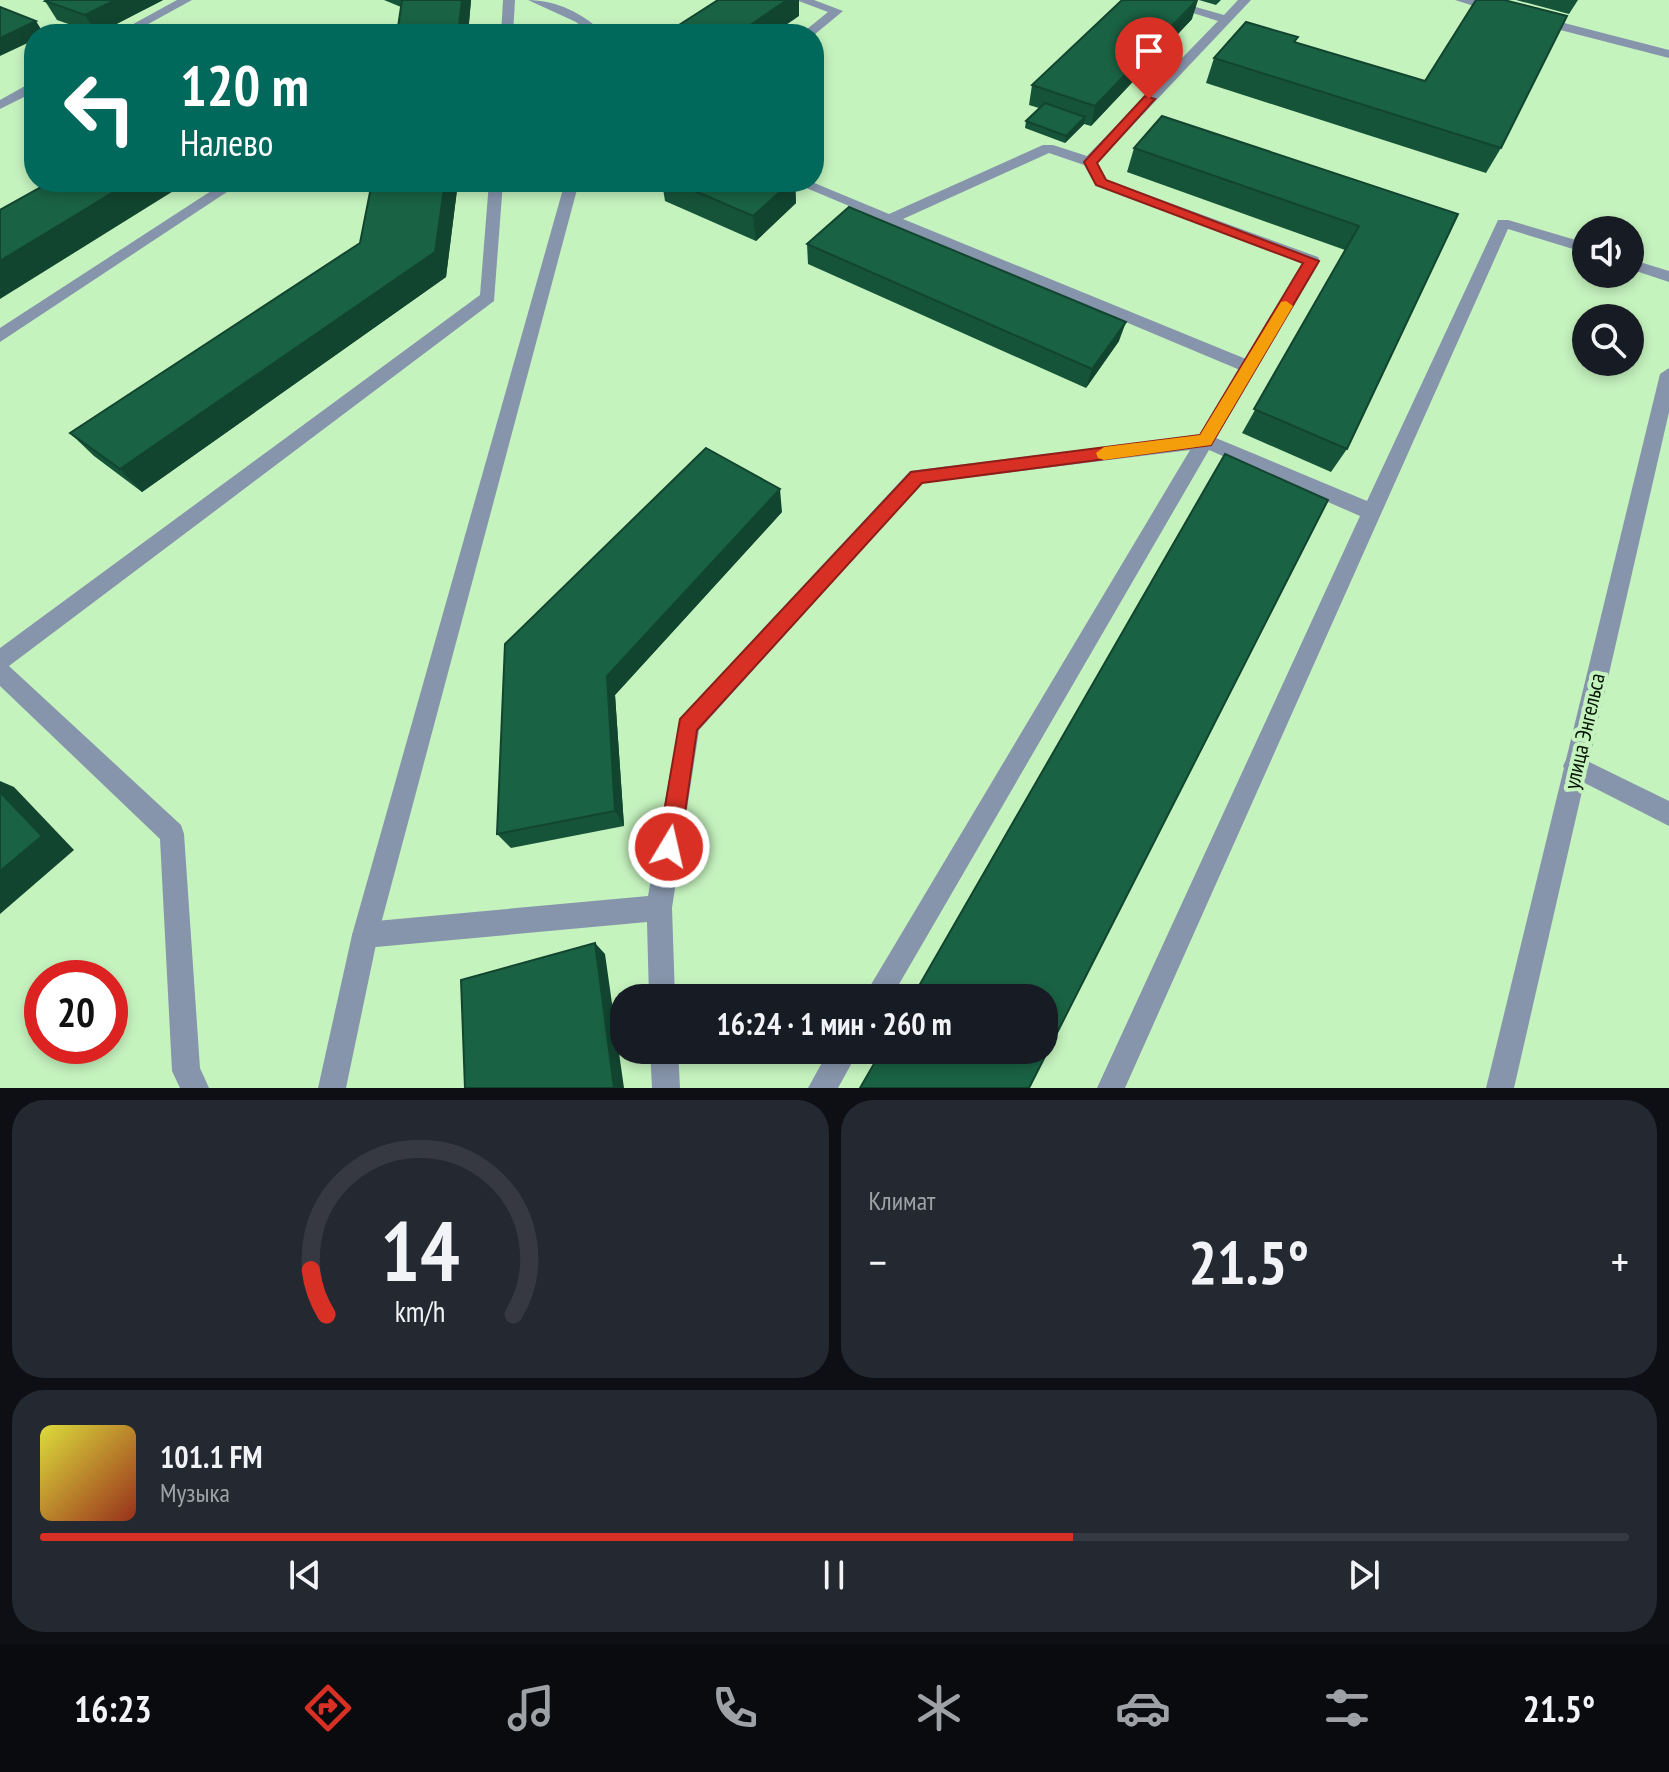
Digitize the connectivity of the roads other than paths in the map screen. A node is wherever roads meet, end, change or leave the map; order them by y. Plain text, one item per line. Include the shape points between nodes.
1 (186, 0) edge
2 (509, 0) edge
3 (536, 0) edge
4 (802, 0) edge
5 (1158, 0) edge
6 (1245, 0) edge
7 (1461, 0) edge
8 (1506, 12) edge
9 (1521, 16) edge
10 (1226, 20) junction
11 (140, 24) edge
12 (508, 24) edge
13 (586, 24) edge
14 (820, 24) edge
15 (1669, 54) edge
16 (24, 93) edge
17 (0, 105) edge
18 (1090, 162) junction
19 (220, 192) edge
20 (495, 192) edge
21 (569, 192) edge
22 (824, 192) edge
23 (890, 219) junction
24 (1572, 244) edge
25 (1644, 269) edge
26 (1669, 277) edge
27 (0, 336) edge
28 (1250, 367) junction
29 (1669, 374) edge
30 (1664, 417) edge
31 (1205, 441) junction
32 (1372, 512) junction
33 (0, 660) edge
34 (0, 672) edge
35 (1575, 766) junction
36 (1669, 814) edge
37 (659, 908) junction
38 (365, 935) junction
39 (662, 984) edge
40 (884, 984) edge
41 (665, 1064) edge
42 (837, 1064) edge
43 (195, 1088) edge
44 (332, 1088) edge
45 (666, 1088) edge
46 (822, 1088) edge
47 (1111, 1088) edge
48 (1500, 1088) edge

1 - 11 street
2 - 12 street
3 - 13 street
4 - 14 street via 837,11
5 - 10 street
6 - 10 street
7 - 8 street
9 - 15 street
10 - 18 street
16 - 17 street
18 - 23 street via 1048,148
18 - 28 street via 1101,183 1312,261
19 - 27 street
20 - 33 street via 488,297
21 - 38 street
22 - 23 street
23 - 28 street
24 - 32 street via 1503,223
25 - 26 street
28 - 31 street
29 - 30 street, улица Энгельса
30 - 35 street, улица Энгельса
31 - 32 street
31 - 37 street via 917,476 688,725
31 - 40 street
32 - 47 street
34 - 43 street via 172,834 186,1071
35 - 36 street
35 - 48 street, улица Энгельса
37 - 38 street
37 - 39 street
38 - 44 street
41 - 45 street
42 - 46 street

